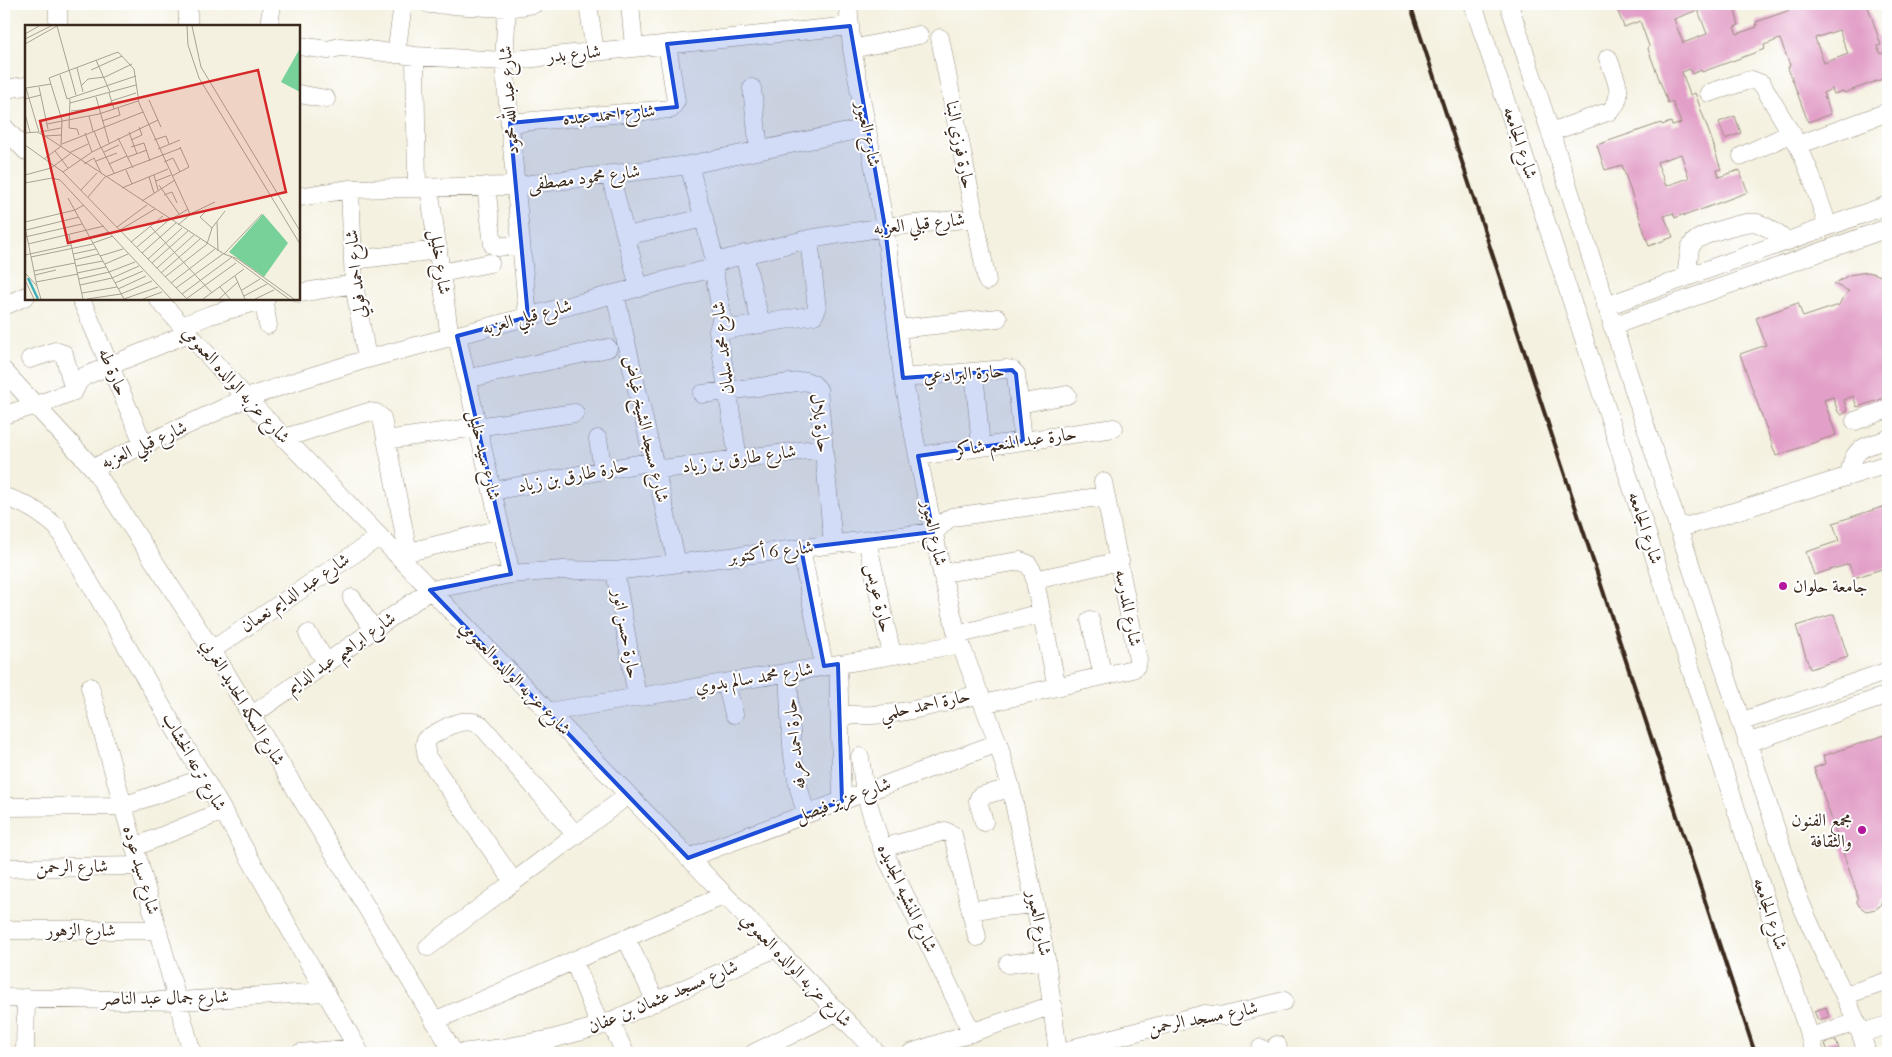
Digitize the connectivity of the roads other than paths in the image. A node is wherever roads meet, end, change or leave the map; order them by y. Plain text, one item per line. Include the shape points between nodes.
1 (58, 4) edge
2 (188, 4) edge
3 (272, 4) edge
4 (402, 4) edge
5 (429, 4) edge
6 (534, 4) edge
7 (588, 4) edge
8 (630, 4) edge
9 (848, 4) edge
10 (1473, 4) edge
11 (1513, 5) edge
12 (509, 6) edge
13 (58, 25) edge
14 (188, 25) edge
15 (269, 25) edge
16 (850, 26) junction
17 (919, 35) dead end
18 (940, 38) dead end
19 (668, 44) junction
20 (300, 46) edge
21 (634, 47) junction
22 (852, 49) junction
23 (595, 52) junction
24 (396, 54) junction
25 (415, 56) junction
26 (1608, 58) dead end
27 (504, 61) junction
28 (25, 86) edge
29 (752, 88) dead end
30 (4, 89) edge
31 (1709, 93) dead end
32 (300, 94) edge
33 (326, 99) dead end
34 (1888, 112) edge
35 (510, 124) junction
36 (867, 128) junction
37 (1551, 132) junction
38 (14, 134) edge
39 (1795, 139) junction
40 (25, 150) edge
41 (759, 150) junction
42 (1742, 156) dead end
43 (689, 164) junction
44 (610, 174) junction
45 (486, 186) junction
46 (515, 186) junction
47 (423, 188) junction
48 (350, 189) junction
49 (300, 196) edge
50 (1888, 205) edge
51 (704, 218) junction
52 (975, 218) junction
53 (885, 226) junction
54 (1828, 226) junction
55 (1888, 228) edge
56 (626, 236) junction
57 (809, 239) junction
58 (1788, 241) junction
59 (521, 244) junction
60 (438, 250) junction
61 (744, 254) junction
62 (353, 260) junction
63 (490, 264) dead end
64 (715, 265) junction
65 (441, 273) junction
66 (1686, 277) junction
67 (987, 281) dead end
68 (354, 284) junction
69 (639, 288) junction
70 (300, 293) edge
71 (615, 294) junction
72 (25, 296) edge
73 (81, 300) edge
74 (159, 300) edge
75 (257, 300) edge
76 (264, 300) edge
77 (4, 306) edge
78 (1606, 306) junction
79 (208, 307) edge
80 (528, 317) junction
81 (998, 318) dead end
82 (761, 324) junction
83 (268, 325) dead end
84 (1612, 326) junction
85 (898, 329) junction
86 (185, 330) junction
87 (718, 330) junction
88 (454, 337) junction
89 (608, 348) dead end
90 (30, 359) dead end
91 (367, 359) junction
92 (110, 366) junction
93 (4, 371) edge
94 (974, 372) junction
95 (903, 378) junction
96 (466, 379) junction
97 (74, 391) junction
98 (727, 391) junction
99 (702, 394) dead end
100 (1066, 395) dead end
101 (246, 398) junction
102 (1019, 404) junction
103 (37, 405) junction
104 (1888, 409) edge
105 (575, 413) dead end
106 (4, 415) edge
107 (1855, 421) dead end
108 (478, 427) junction
109 (1114, 428) dead end
110 (284, 438) junction
111 (598, 439) dead end
112 (1888, 439) edge
113 (386, 440) junction
114 (1023, 441) junction
115 (144, 445) junction
116 (981, 447) junction
117 (823, 448) junction
118 (918, 456) junction
119 (738, 459) junction
120 (1888, 464) edge
121 (654, 466) junction
122 (93, 468) junction
123 (603, 470) junction
124 (1849, 476) junction
125 (492, 491) junction
126 (4, 497) edge
127 (1678, 528) junction
128 (500, 529) junction
129 (933, 532) junction
130 (379, 536) junction
131 (867, 540) junction
132 (833, 544) junction
133 (801, 548) junction
134 (402, 554) junction
135 (1120, 561) junction
136 (677, 564) junction
137 (615, 571) junction
138 (942, 573) junction
139 (511, 574) junction
140 (1035, 580) junction
141 (430, 590) junction
142 (352, 598) dead end
143 (1041, 613) junction
144 (1090, 620) dead end
145 (374, 630) junction
146 (308, 634) dead end
147 (959, 639) junction
148 (212, 650) junction
149 (892, 655) junction
150 (327, 663) junction
151 (831, 665) junction
152 (1888, 671) edge
153 (788, 672) junction
154 (1103, 676) junction
155 (726, 683) junction
156 (90, 687) dead end
157 (1056, 687) junction
158 (1888, 695) edge
159 (637, 697) junction
160 (982, 699) junction
161 (548, 712) junction
162 (734, 714) dead end
163 (840, 714) junction
164 (251, 716) junction
165 (1740, 722) junction
166 (998, 743) junction
167 (1747, 743) junction
168 (860, 757) dead end
169 (204, 778) junction
170 (1010, 788) junction
171 (865, 793) junction
172 (628, 795) junction
173 (842, 801) junction
174 (123, 806) junction
175 (4, 807) edge
176 (223, 811) junction
177 (807, 814) junction
178 (984, 822) dead end
179 (576, 835) junction
180 (135, 847) junction
181 (882, 848) junction
182 (688, 858) junction
183 (140, 866) junction
184 (4, 868) edge
185 (514, 882) junction
186 (725, 895) junction
187 (1035, 904) junction
188 (971, 910) junction
189 (4, 930) edge
190 (158, 930) junction
191 (977, 937) dead end
192 (626, 938) junction
193 (428, 947) dead end
194 (776, 948) junction
195 (1046, 959) junction
196 (574, 961) junction
197 (1008, 964) dead end
198 (1888, 981) edge
199 (326, 992) junction
200 (1846, 995) junction
201 (4, 998) edge
202 (26, 998) junction
203 (178, 1001) junction
204 (1284, 1001) dead end
205 (656, 1002) junction
206 (1053, 1005) junction
207 (836, 1012) junction
208 (434, 1021) junction
209 (1857, 1022) junction
210 (605, 1024) junction
211 (1888, 1025) edge
212 (972, 1033) junction
213 (1811, 1039) edge
214 (359, 1050) edge
215 (25, 1053) edge
216 (192, 1053) edge
217 (300, 1053) edge
218 (454, 1053) edge
219 (460, 1053) edge
220 (625, 1053) edge
221 (754, 1053) edge
222 (877, 1053) edge
223 (911, 1053) edge
224 (1058, 1053) edge
225 (1064, 1053) edge
226 (1867, 1053) edge

1 - 13 street
2 - 14 street
3 - 15 street
4 - 24 street
5 - 12 street
6 - 12 street
7 - 23 street
8 - 21 street
9 - 16 street, شارع العبور
10 - 213 street, شارع الجامعه
11 - 37 street
12 - 27 street, شارع عبد الله محمود
16 - 19 street, شارع بدر
16 - 22 street, شارع العبور
17 - 22 street
18 - 52 street, حارة فوزي البنا
19 - 21 street, شارع بدر
19 - 35 street, شارع احمد عبده via 676,101 671,109
20 - 24 street, شارع بدر
21 - 23 street, شارع بدر
22 - 36 street, شارع العبور
23 - 27 street, شارع بدر
24 - 25 street, شارع بدر
25 - 27 street, شارع بدر
25 - 47 street, شارع خليل
26 - 37 street via 1619,94 1615,107
27 - 35 street, شارع عبد الله محمود
28 - 30 street
29 - 41 street
31 - 39 street via 1746,81 1757,81 1766,88
32 - 33 street
34 - 39 street
35 - 46 street, شارع عبد الله محمود
36 - 41 street, شارع محمود مصطفى
36 - 53 street, شارع العبور
37 - 78 street
38 - 40 street
39 - 42 street
39 - 54 street
41 - 43 street, شارع محمود مصطفى
43 - 44 street, شارع محمود مصطفى
43 - 51 street, شارع محمد سلمان
44 - 46 street, شارع محمود مصطفى
44 - 56 street
45 - 46 street, شارع محمود مصطفى
45 - 47 street, شارع محمود مصطفى
45 - 59 street via 492,245
46 - 59 street, شارع عبد الله محمود
47 - 48 street, شارع محمود مصطفى
47 - 60 street, شارع خليل
48 - 49 street, شارع محمود مصطفى
48 - 62 street, شارع احمد فولي
50 - 54 street
51 - 56 street
51 - 64 street, شارع محمد سلمان
52 - 53 street, شارع قبلي العزبه
52 - 67 street, حارة فوزي البنا
53 - 57 street, شارع قبلي العزبه
53 - 85 street, شارع العبور
54 - 58 street
55 - 84 street
56 - 69 street
57 - 61 street, شارع قبلي العزبه
57 - 82 street via 816,313 810,317
58 - 66 street
58 - 66 street via 1754,222 1700,238 1690,248
59 - 80 street, شارع عبد الله محمود
60 - 62 street
60 - 65 street, شارع خليل
61 - 64 street, شارع قبلي العزبه
61 - 82 street
62 - 68 street, شارع احمد فولي
63 - 65 street
64 - 69 street, شارع قبلي العزبه
64 - 87 street, شارع محمد سلمان via 722,317
65 - 88 street, شارع خليل
66 - 78 street
68 - 70 street
68 - 91 street, شارع احمد فولي
69 - 71 street, شارع قبلي العزبه
71 - 80 street, شارع قبلي العزبه
71 - 121 street, شارع مسجد الشيخ غياض
72 - 77 street
73 - 92 street, حارة طه
74 - 86 street, شارع عزبه الوالده العمومي
75 - 79 street
76 - 83 street
78 - 84 street
79 - 86 street
80 - 88 street, شارع قبلي العزبه
81 - 85 street
82 - 87 street
84 - 127 street
85 - 95 street, شارع العبور
86 - 92 street
86 - 101 street, شارع عزبه الوالده العمومي
87 - 98 street, شارع محمد سلمان
88 - 91 street, شارع قبلي العزبه
88 - 96 street, شارع سيد خليل
89 - 96 street
90 - 97 street via 55,351 64,354
91 - 101 street, شارع قبلي العزبه
92 - 97 street via 85,376
92 - 115 street, حارة طه
93 - 103 street, شارع السكه الحديد الغربي
94 - 95 street, حارة البرادعي
94 - 102 street, حارة البرادعي via 1012,370 1016,374
94 - 116 street
95 - 118 street, شارع العبور
96 - 108 street, شارع سيد خليل
97 - 103 street
98 - 99 street, حارة بلال
98 - 117 street, حارة بلال via 806,381 813,384 818,389
98 - 119 street, شارع محمد سلمان
100 - 102 street
101 - 110 street, شارع عزبه الوالده العمومي
101 - 115 street, شارع قبلي العزبه
102 - 114 street, حارة البرادعي
103 - 106 street
103 - 122 street, شارع السكه الحديد الغربي
104 - 107 street
105 - 108 street
108 - 113 street
108 - 125 street, شارع سيد خليل
109 - 114 street, حارة عبد المنعم شاكر
110 - 113 street via 372,412 382,418
110 - 130 street, شارع عزبه الوالده العمومي
111 - 123 street
112 - 124 street via 1855,453 1850,462
113 - 134 street
114 - 116 street, حارة عبد المنعم شاكر
115 - 122 street, شارع قبلي العزبه
116 - 118 street, حارة عبد المنعم شاكر
117 - 119 street, شارع طارق بن زياد
117 - 132 street, حارة بلال
118 - 129 street, شارع العبور
119 - 121 street, شارع طارق بن زياد
120 - 124 street
121 - 123 street, حارة طارق بن زياد
121 - 136 street, شارع مسجد الشيخ غياض
122 - 148 street, شارع السكه الحديد الغربي
123 - 125 street, حارة طارق بن زياد
124 - 127 street
125 - 128 street, شارع سيد خليل
126 - 169 street, شارع ترعه الخشاب via 38,511 57,527
127 - 165 street
128 - 134 street
128 - 139 street, شارع سيد خليل
129 - 131 street, شارع 6 أكتوبر
129 - 135 street, شارع المدرسه via 952,517 1104,489
129 - 138 street, شارع العبور
130 - 134 street, شارع عزبه الوالده العمومي
130 - 148 street, شارع عبد الدايم نعمان
131 - 132 street, شارع 6 أكتوبر
131 - 149 street, حارة عويس
132 - 133 street, شارع 6 أكتوبر
133 - 136 street, شارع 6 أكتوبر
133 - 151 street
134 - 141 street, شارع عزبه الوالده العمومي
135 - 140 street
135 - 154 street, شارع المدرسه via 1138,660 1133,669
136 - 137 street, شارع 6 أكتوبر
137 - 139 street, شارع 6 أكتوبر
137 - 159 street, حارة حسن انور
138 - 140 street via 1020,561 1028,564
138 - 147 street, شارع العبور
139 - 141 street, شارع 6 أكتوبر
140 - 143 street
141 - 145 street, شارع ابراهيم عبد الدايم
141 - 161 street, شارع عزبه الوالده العمومي
142 - 145 street
143 - 147 street, شارع محمد سالم بدوي
143 - 157 street
144 - 154 street
145 - 150 street, شارع ابراهيم عبد الدايم
146 - 150 street
147 - 149 street, شارع محمد سالم بدوي
147 - 160 street, شارع العبور
148 - 164 street, شارع السكه الحديد الغربي
149 - 151 street, شارع محمد سالم بدوي
150 - 164 street, شارع ابراهيم عبد الدايم
151 - 153 street, شارع محمد سالم بدوي
151 - 163 street
152 - 165 street
153 - 155 street, شارع محمد سالم بدوي
153 - 177 street, حارة احمد عرفه via 795,773
154 - 157 street, شارع المدرسه
155 - 159 street, شارع محمد سالم بدوي
155 - 162 street
156 - 174 street, شارع سيد عوده
157 - 160 street, شارع المدرسه
158 - 167 street
159 - 161 street, شارع محمد سالم بدوي
160 - 163 street, حارة احمد حلمي via 881,716
160 - 166 street, شارع العبور
161 - 172 street, شارع عزبه الوالده العمومي
163 - 173 street
164 - 208 street, شارع السكه الحديد الغربي
165 - 167 street
166 - 170 street, شارع العبور
166 - 171 street, شارع عزيز فيصل
167 - 200 street via 1803,910
168 - 171 street, شارع المنشيه الجديده
169 - 174 street
169 - 176 street, شارع ترعه الخشاب
170 - 178 street via 980,796 978,801
170 - 187 street, شارع العبور
171 - 173 street, شارع عزيز فيصل
171 - 181 street, شارع المنشيه الجديده
172 - 179 street
172 - 182 street, شارع عزبه الوالده العمومي
173 - 177 street, شارع عزيز فيصل
174 - 175 street
174 - 180 street, شارع سيد عوده
176 - 180 street
176 - 199 street, شارع ترعه الخشاب
177 - 182 street, شارع عزيز فيصل
179 - 185 street
179 - 185 street via 481,725 466,720 426,739 427,757
180 - 183 street, شارع سيد عوده
181 - 188 street via 951,832
181 - 212 street, شارع المنشيه الجديده
182 - 186 street, شارع عزبه الوالده العمومي
183 - 184 street, شارع الرحمن
183 - 190 street, شارع سيد عوده
185 - 193 street
186 - 192 street
186 - 194 street, شارع عزبه الوالده العمومي
187 - 188 street
187 - 195 street, شارع العبور
188 - 191 street
189 - 190 street, شارع الزهور
190 - 203 street, شارع سيد عوده
192 - 196 street
192 - 205 street
194 - 205 street, شارع مسجد عثمان بن عفان
194 - 207 street, شارع عزبه الوالده العمومي
195 - 197 street
195 - 206 street, شارع العبور
196 - 208 street
196 - 210 street
198 - 200 street
199 - 203 street, شارع جمال عبد الناصر
199 - 214 street, شارع ترعه الخشاب
200 - 209 street
201 - 202 street, شارع جمال عبد الناصر
202 - 203 street, شارع جمال عبد الناصر
202 - 215 street
203 - 216 street, شارع سيد عوده
204 - 225 street, شارع مسجد الرحمن via 1224,1016 1205,1014
205 - 210 street, شارع مسجد عثمان بن عفان
206 - 212 street
206 - 224 street, شارع العبور
207 - 221 street
207 - 222 street, شارع عزبه الوالده العمومي
208 - 218 street, شارع السكه الحديد الغربي
209 - 211 street
209 - 213 street
209 - 226 street
210 - 219 street, شارع مسجد عثمان بن عفان via 542,1041
210 - 220 street
212 - 223 street
214 - 217 street

